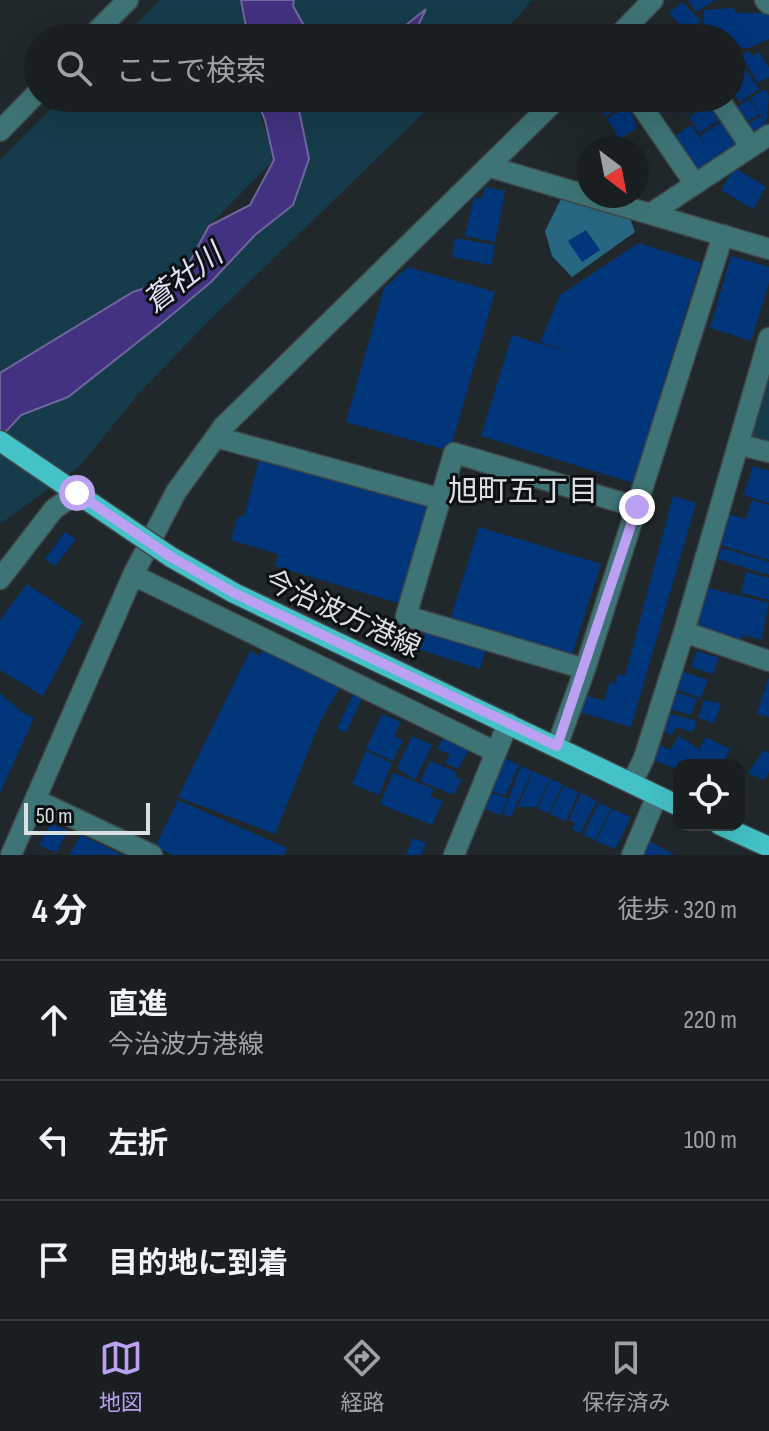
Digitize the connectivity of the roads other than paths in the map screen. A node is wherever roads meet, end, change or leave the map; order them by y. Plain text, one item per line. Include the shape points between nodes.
1 (128, 0) edge
2 (653, 0) edge
3 (765, 0) edge
4 (769, 4) edge
5 (104, 24) edge
6 (630, 24) edge
7 (24, 106) edge
8 (544, 112) edge
9 (646, 112) edge
10 (727, 112) edge
11 (0, 131) edge
12 (769, 135) edge
13 (751, 147) junction
14 (490, 167) junction
15 (695, 184) junction
16 (650, 214) junction
17 (723, 235) junction
18 (769, 249) edge
19 (769, 338) edge
20 (216, 437) junction
21 (0, 441) edge
22 (740, 445) junction
23 (769, 452) edge
24 (77, 493) junction
25 (441, 499) junction
26 (637, 507) junction
27 (133, 575) junction
28 (0, 579) edge
29 (684, 632) junction
30 (769, 661) edge
31 (585, 669) junction
32 (508, 723) junction
33 (557, 746) junction
34 (496, 752) junction
35 (632, 783) junction
36 (657, 796) junction
37 (36, 800) junction
38 (673, 803) edge
39 (733, 831) edge
40 (769, 847) edge
41 (11, 855) edge
42 (152, 855) edge
43 (454, 855) edge
44 (632, 855) edge

1 - 5 street
2 - 6 street
3 - 4 street
7 - 11 street
8 - 14 street
9 - 15 street
10 - 13 street
12 - 13 street
13 - 15 street
14 - 16 street
14 - 20 street
15 - 16 street
16 - 17 street
17 - 18 street
17 - 26 street
19 - 22 street
20 - 25 street
20 - 27 street via 176,492
21 - 24 main road, 今治波方港線
22 - 23 street
22 - 29 street
24 - 28 street via 54,509
24 - 32 main road, 今治波方港線, bridge via 234,593
25 - 26 street via 454,453
25 - 31 street via 406,616
26 - 31 street
27 - 34 street
27 - 37 street
29 - 30 street
29 - 35 street
31 - 33 street
32 - 33 main road, 今治波方港線
32 - 34 street
33 - 35 main road, 今治波方港線
34 - 43 street
35 - 36 main road, 今治波方港線
36 - 38 main road, 今治波方港線
36 - 44 street
37 - 41 street
37 - 42 street
39 - 40 main road

